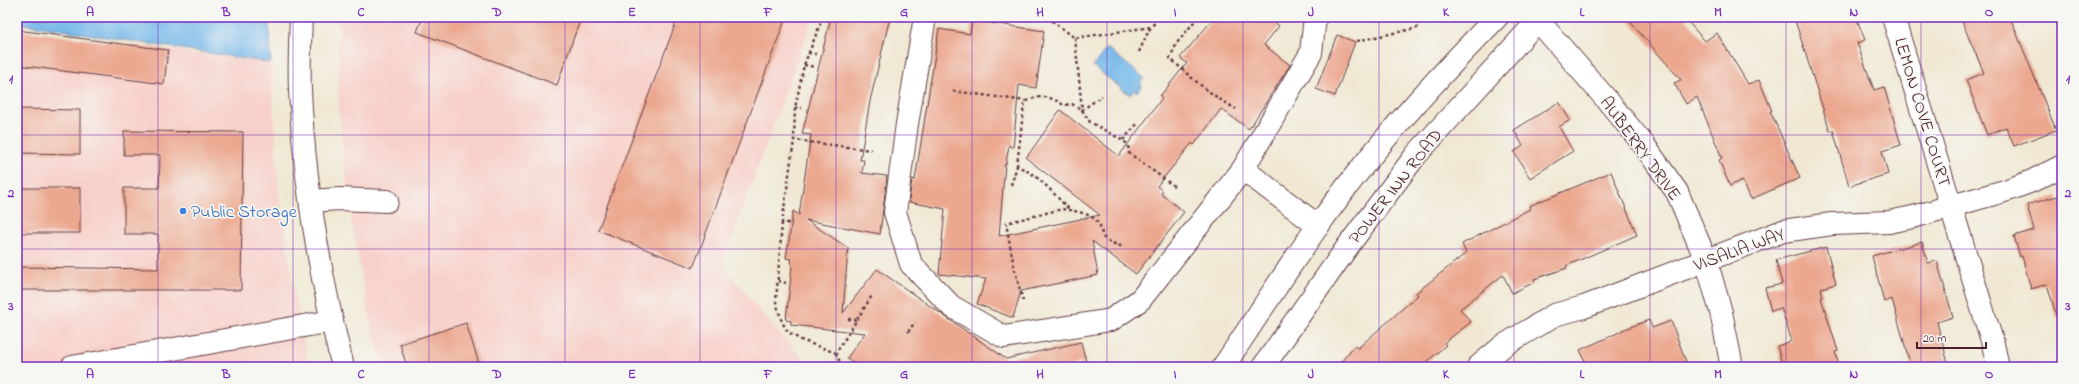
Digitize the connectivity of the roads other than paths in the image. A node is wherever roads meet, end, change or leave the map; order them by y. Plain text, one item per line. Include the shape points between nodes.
1 (301, 17) edge
2 (925, 17) edge
3 (1315, 17) edge
4 (1497, 17) edge
5 (1893, 17) edge
6 (1538, 18) edge
7 (2062, 166) edge
8 (1243, 169) junction
9 (311, 201) junction
10 (387, 201) dead end
11 (1952, 206) junction
12 (1318, 226) junction
13 (1706, 260) junction
14 (332, 321) junction
15 (72, 367) edge
16 (343, 367) edge
17 (1223, 367) edge
18 (1263, 367) edge
19 (1478, 367) edge
20 (1732, 367) edge
21 (1998, 367) edge

1 - 9 street via 300,90
2 - 8 street via 895,212 911,264 951,306 1004,337 1111,320 1140,300
3 - 8 street via 1311,53
4 - 12 street, POWER INN ROAD via 1394,129
5 - 11 street, LEMON COVE COURT
6 - 13 street, AUBERRY DRIVE via 1644,145 1677,192
6 - 18 street, POWER INN ROAD via 1507,56 1416,155
7 - 11 street, VISALIA WAY via 2008,190
8 - 12 street
9 - 10 street
9 - 14 street
11 - 13 street, VISALIA WAY via 1889,222 1832,224 1783,231
11 - 21 street, LEMON COVE COURT
12 - 17 street, POWER INN ROAD
13 - 19 street, VISALIA WAY via 1584,307 1554,315 1503,346
13 - 20 street, AUBERRY DRIVE via 1721,312
14 - 15 street
14 - 16 street

